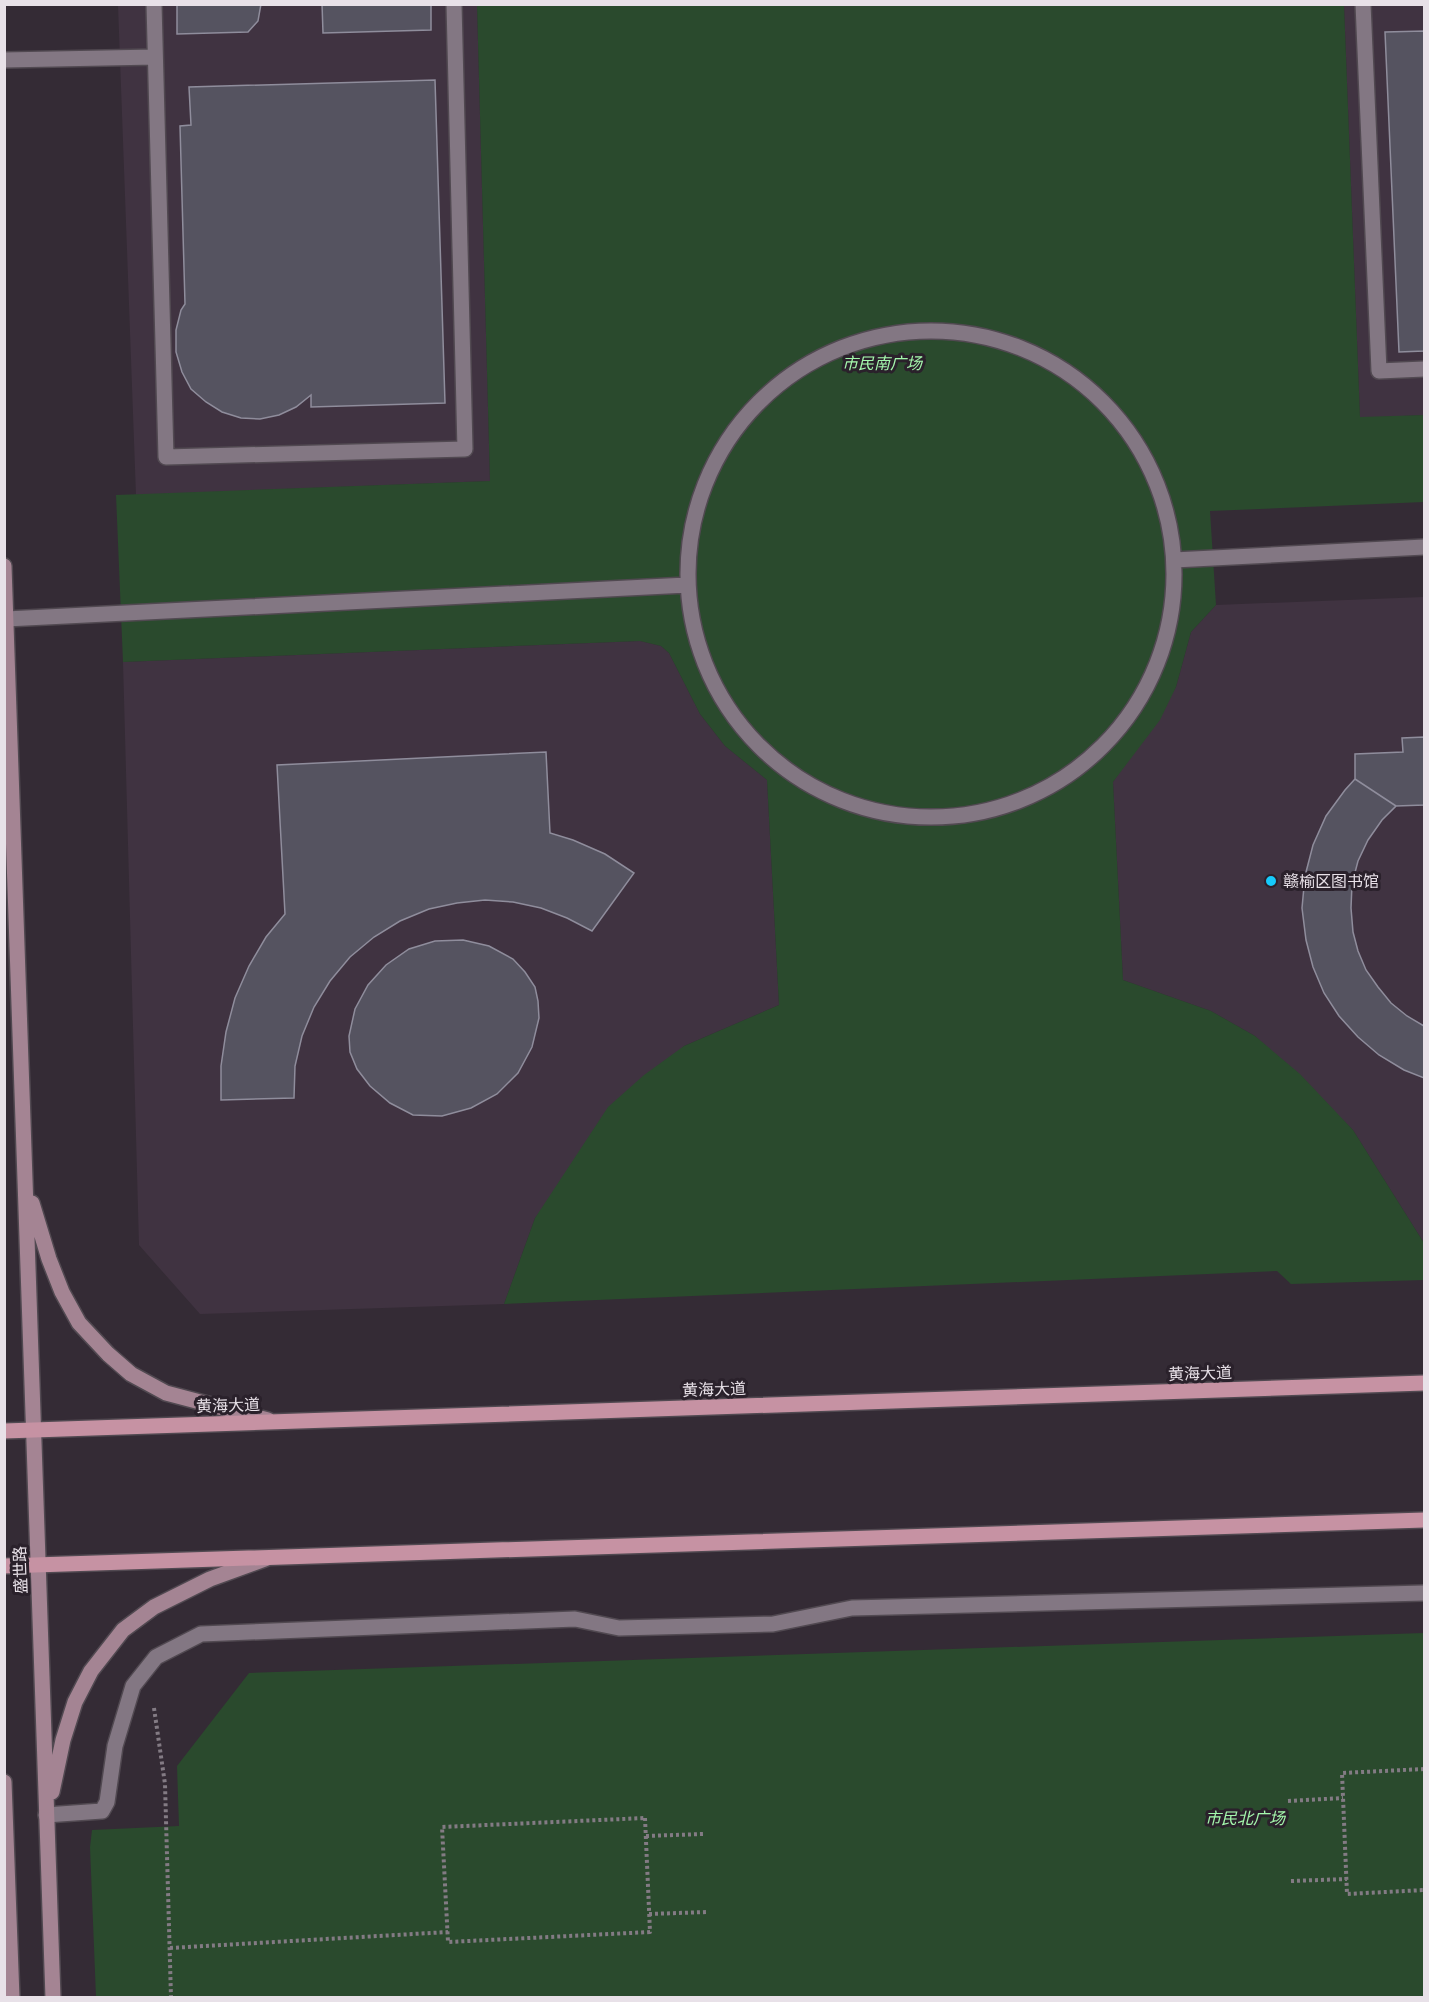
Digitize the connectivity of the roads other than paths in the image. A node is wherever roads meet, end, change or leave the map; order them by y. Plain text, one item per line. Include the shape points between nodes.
1 (154, 4) edge
2 (454, 4) edge
3 (1363, 4) edge
4 (155, 57) junction
5 (4, 60) edge
6 (1425, 369) edge
7 (1425, 547) edge
8 (1174, 560) junction
9 (4, 566) edge
10 (687, 585) junction
11 (6, 619) junction
12 (25, 1182) junction
13 (1425, 1383) edge
14 (274, 1422) junction
15 (34, 1430) junction
16 (4, 1431) edge
17 (1425, 1520) edge
18 (271, 1557) junction
19 (38, 1565) junction
20 (4, 1566) edge
21 (1425, 1593) edge
22 (4, 1782) edge
23 (46, 1815) junction
24 (5, 1820) edge
25 (12, 1998) edge
26 (52, 1998) edge

1 - 4 street
2 - 4 street via 465,449 166,457
3 - 6 street via 1379,371
4 - 5 street
7 - 8 street
8 - 10 street via 1166,509 1150,467 1109,408 1082,384 1020,348 994,340 949,332 913,333 843,348 788,378 754,408 712,466 700,497 691,529
8 - 10 street via 1173,607 1166,642 1153,676 1116,735 1092,758 1035,795 988,809 895,814 836,799 807,785 755,743 715,690 702,660 692,628
9 - 11 main road, 盛世路
10 - 11 street
11 - 12 main road, 盛世路
12 - 14 main road via 62,1292 79,1323 108,1354 131,1374 166,1393
12 - 15 main road, 盛世路
13 - 14 main road, 黄海大道
14 - 15 main road, 黄海大道
15 - 16 main road, 黄海大道
15 - 19 main road, 盛世路
17 - 18 main road
18 - 19 main road
18 - 23 main road via 210,1579 154,1607 123,1630 91,1671 75,1702
19 - 20 main road
19 - 23 main road, 盛世路
21 - 23 street via 852,1608 762,1624 619,1628 574,1619 201,1634 156,1657 133,1686 115,1746 107,1802 102,1811
22 - 24 main road
23 - 26 main road, 盛世路
24 - 25 main road

